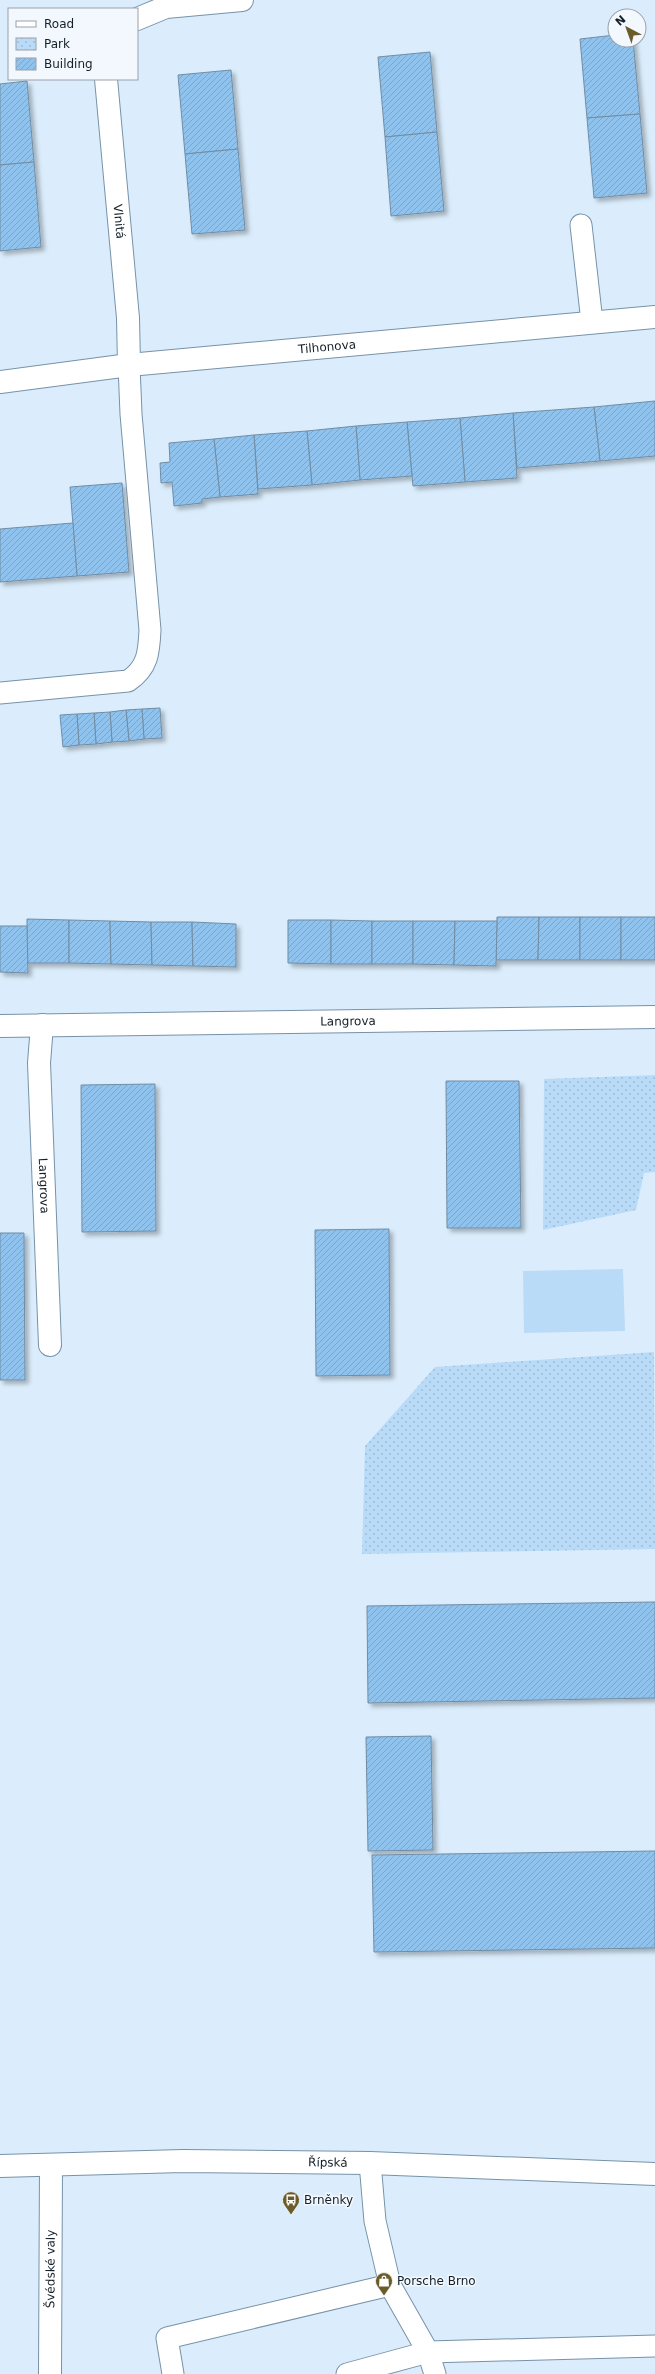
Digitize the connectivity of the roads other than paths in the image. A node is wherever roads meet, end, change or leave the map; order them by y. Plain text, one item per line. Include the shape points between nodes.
1 (242, 0) edge
2 (138, 19) edge
3 (106, 80) edge
4 (581, 225) dead end
5 (655, 317) edge
6 (592, 322) junction
7 (129, 365) junction
8 (0, 382) edge
9 (0, 693) edge
10 (655, 1017) edge
11 (0, 1026) edge
12 (42, 1026) junction
13 (50, 1345) dead end
14 (370, 2162) junction
15 (51, 2165) junction
16 (0, 2166) edge
17 (655, 2174) edge
18 (390, 2285) junction
19 (655, 2346) edge
20 (428, 2352) junction
21 (50, 2374) edge
22 (174, 2374) edge
23 (347, 2374) edge
24 (435, 2374) edge

1 - 2 street via 166,7
3 - 7 street, Vlnitá via 128,318
4 - 6 lane
5 - 6 street, Tilhonova
6 - 7 street, Tilhonova
7 - 8 street, Tilhonova
7 - 9 lane via 150,630 148,657 137,675 128,681
10 - 12 street, Langrova
11 - 12 street, Langrova
12 - 13 street, Langrova via 39,1062
14 - 15 street, Řípská via 183,2161
14 - 17 street, Řípská
14 - 18 lane via 375,2221
15 - 16 street, Řípská
15 - 21 street, Švédské valy
18 - 20 lane
18 - 22 lane via 167,2338
19 - 20 lane
20 - 23 lane
20 - 24 lane

